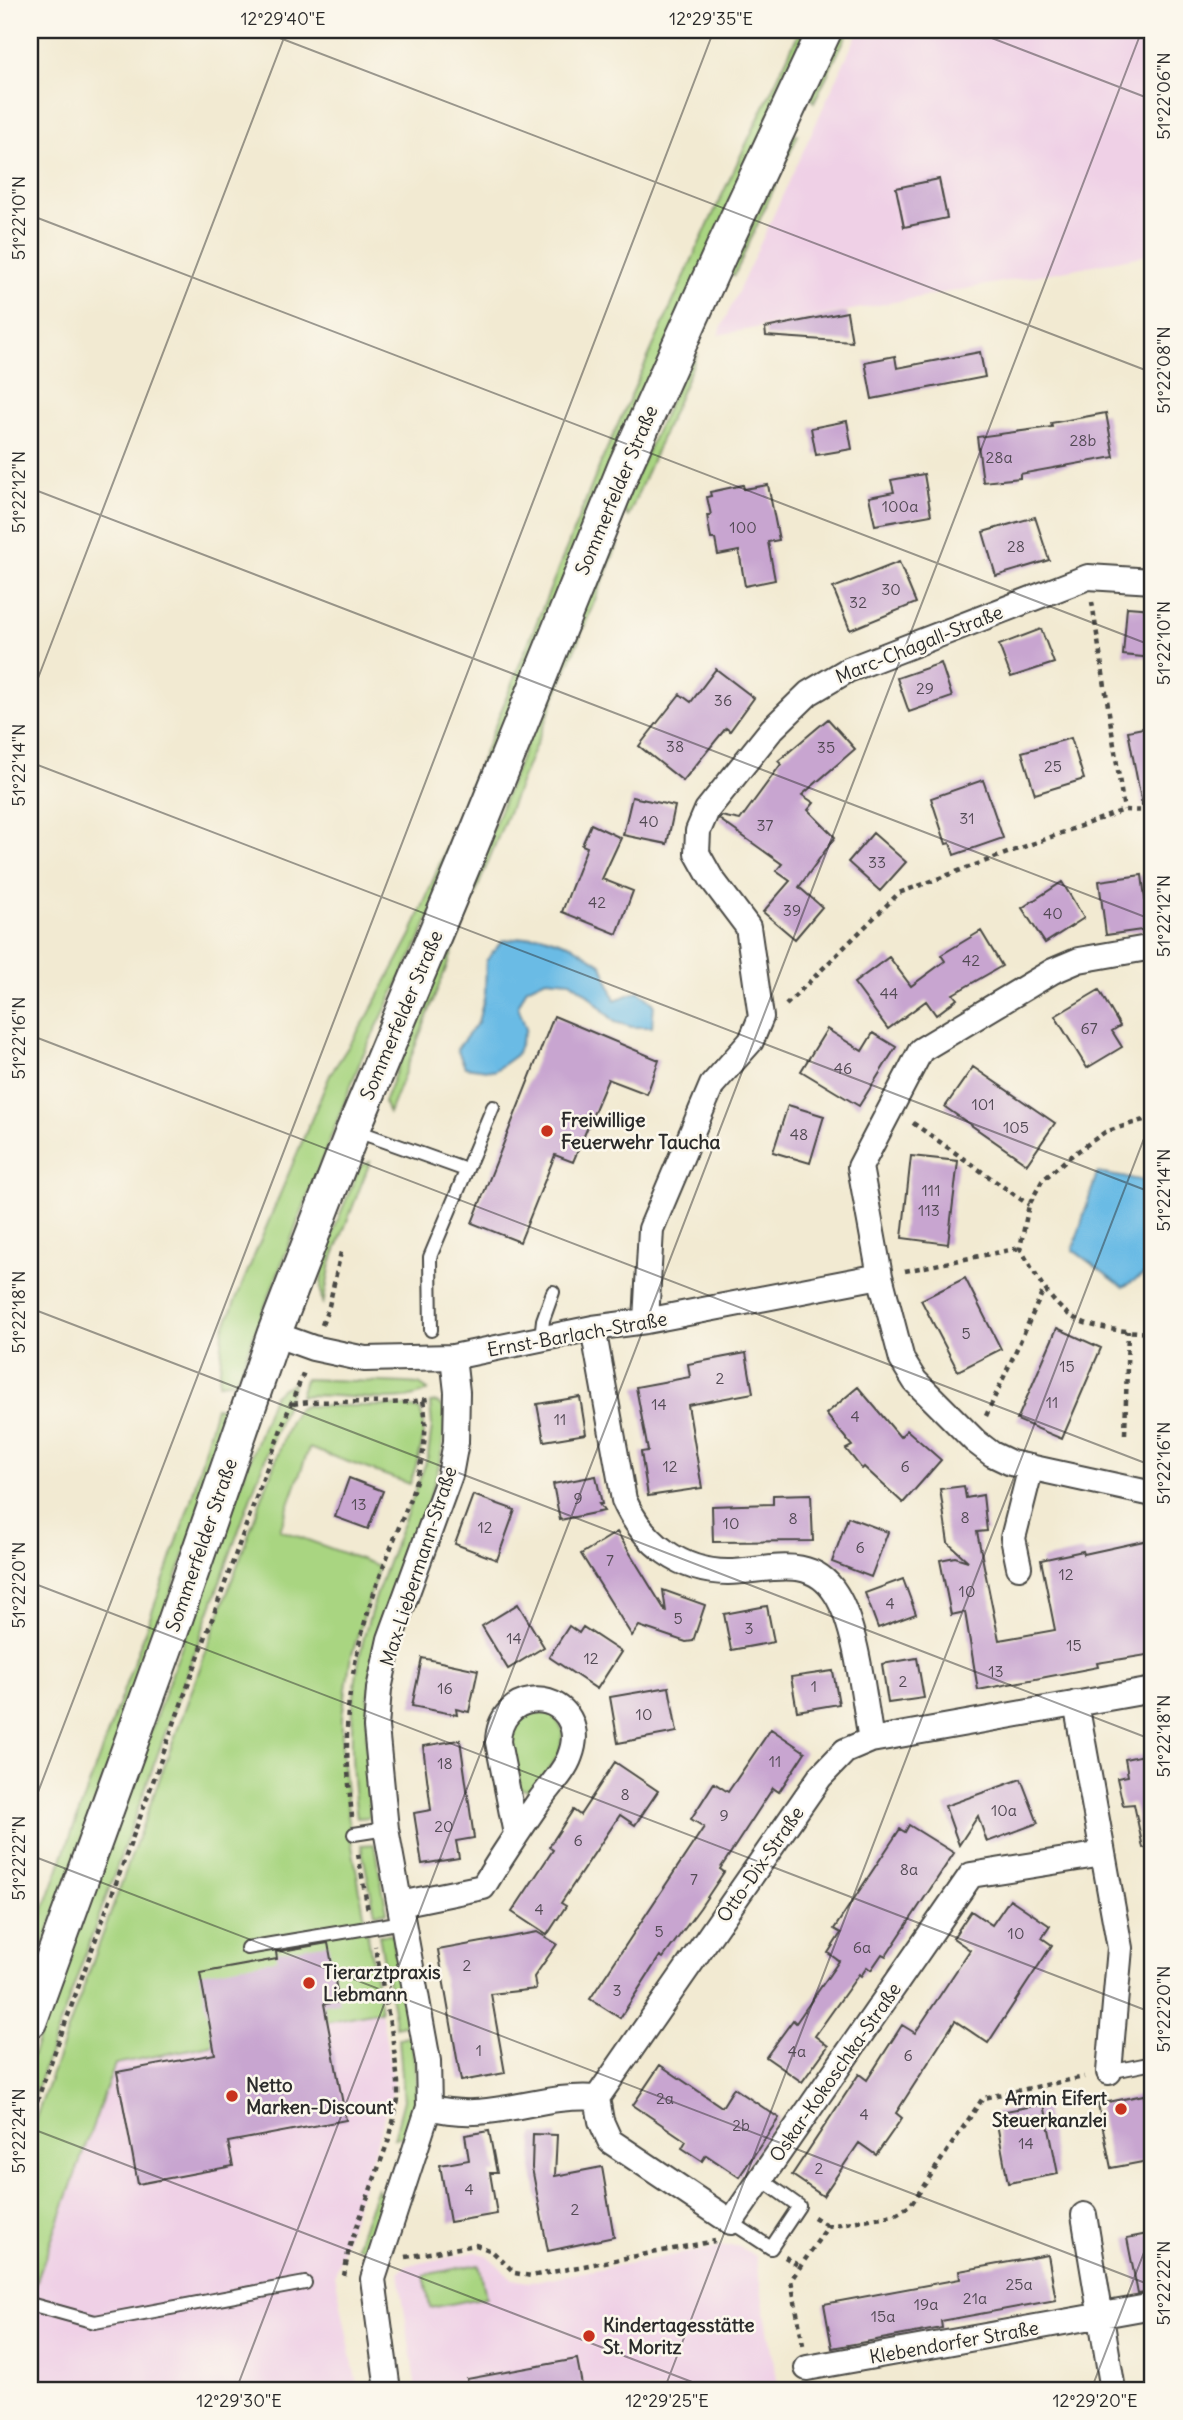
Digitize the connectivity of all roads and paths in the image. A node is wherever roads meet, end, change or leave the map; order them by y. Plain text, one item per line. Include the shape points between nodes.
1 (825, 30) edge
2 (1088, 577) junction
3 (1153, 581) edge
4 (1124, 810) junction
5 (1153, 811) edge
6 (1153, 947) edge
7 (751, 1041) junction
8 (493, 1107) dead end
9 (891, 1107) junction
10 (1153, 1117) edge
11 (353, 1130) junction
12 (466, 1170) junction
13 (1029, 1205) junction
14 (344, 1243) dead end
15 (1020, 1248) junction
16 (880, 1276) junction
17 (1044, 1289) junction
18 (552, 1292) dead end
19 (646, 1321) junction
20 (593, 1328) junction
21 (431, 1330) dead end
22 (1128, 1331) junction
23 (1153, 1333) edge
24 (274, 1334) junction
25 (541, 1338) junction
26 (313, 1348) junction
27 (453, 1357) junction
28 (457, 1392) junction
29 (293, 1404) junction
30 (1125, 1434) dead end
31 (975, 1441) junction
32 (1031, 1467) junction
33 (1153, 1494) edge
34 (1019, 1567) dead end
35 (1153, 1689) edge
36 (1076, 1703) junction
37 (871, 1740) junction
38 (386, 1829) junction
39 (354, 1834) dead end
40 (516, 1834) junction
41 (1103, 1854) junction
42 (402, 1913) junction
43 (247, 1948) dead end
44 (30, 2021) edge
45 (1153, 2063) edge
46 (1109, 2072) junction
47 (597, 2098) junction
48 (429, 2108) junction
49 (30, 2120) edge
50 (761, 2179) junction
51 (1084, 2215) dead end
52 (735, 2225) junction
53 (380, 2255) junction
54 (305, 2283) dead end
55 (30, 2304) edge
56 (1153, 2306) edge
57 (1101, 2316) junction
58 (807, 2368) joint
59 (388, 2390) edge
60 (1114, 2390) edge

1 - 11 main road, Sommerfelder Straße via 625,466
2 - 3 street, Marc-Chagall-Straße
2 - 4 path
2 - 7 street, Marc-Chagall-Straße via 828,681 772,730 707,810 698,831 697,853 748,927 761,1017
4 - 5 path
4 - 7 path via 899,893
6 - 9 street via 1079,960 1054,971 921,1050
7 - 19 street, Marc-Chagall-Straße via 712,1085 651,1229
8 - 12 lane
9 - 13 path
9 - 16 street via 860,1167
10 - 13 path via 1105,1132 1042,1181
11 - 12 lane
11 - 24 main road, Sommerfelder Straße
12 - 21 lane via 430,1257
13 - 15 path
14 - 26 path
15 - 16 path
15 - 17 path
16 - 19 street, Ernst-Barlach-Straße
16 - 31 street via 902,1360 915,1381
17 - 22 path via 1065,1314 1097,1328
17 - 31 path
18 - 25 lane
19 - 20 street, Ernst-Barlach-Straße
20 - 25 street, Ernst-Barlach-Straße
20 - 37 street via 624,1500 642,1531 690,1567 731,1572 785,1566 803,1569 835,1591 852,1634
22 - 23 path
22 - 30 path
24 - 26 street, Ernst-Barlach-Straße
24 - 44 main road, Sommerfelder Straße
25 - 27 street, Ernst-Barlach-Straße
26 - 27 street, Ernst-Barlach-Straße via 365,1359
26 - 29 path
27 - 28 street, Max-Liebermann-Straße
28 - 29 path via 423,1400
28 - 38 street, Max-Liebermann-Straße via 450,1475 394,1628 379,1689 376,1727
29 - 49 path
31 - 32 street via 1011,1463
32 - 33 street
32 - 34 street via 1013,1538
35 - 36 street, Otto-Dix-Straße
36 - 37 street, Otto-Dix-Straße
36 - 41 street
37 - 47 street, Otto-Dix-Straße via 845,1751 820,1777
38 - 39 lane
38 - 42 street, Max-Liebermann-Straße
40 - 40 street via 572,1749 569,1719 555,1705 541,1701 514,1707 498,1731
40 - 42 street via 483,1887
41 - 46 street via 1120,1948
41 - 50 street, Oskar-Kokoschka-Straße via 971,1875
42 - 43 lane
42 - 48 street, Max-Liebermann-Straße via 428,2061
45 - 46 lane
46 - 58 path via 983,2098 910,2206 894,2215 828,2226 790,2280
47 - 48 street via 485,2113
47 - 52 street via 610,2141
48 - 53 street, Max-Liebermann-Straße
50 - 52 street, Oskar-Kokoschka-Straße
50 - 52 lane via 799,2206 771,2248
51 - 57 street
52 - 53 path via 729,2238 531,2276 515,2273 492,2251 477,2245 411,2257
53 - 59 street, Max-Liebermann-Straße via 373,2279
54 - 55 lane via 95,2322
56 - 57 street, Klebendorfer Straße
57 - 58 street, Klebendorfer Straße
57 - 60 street

